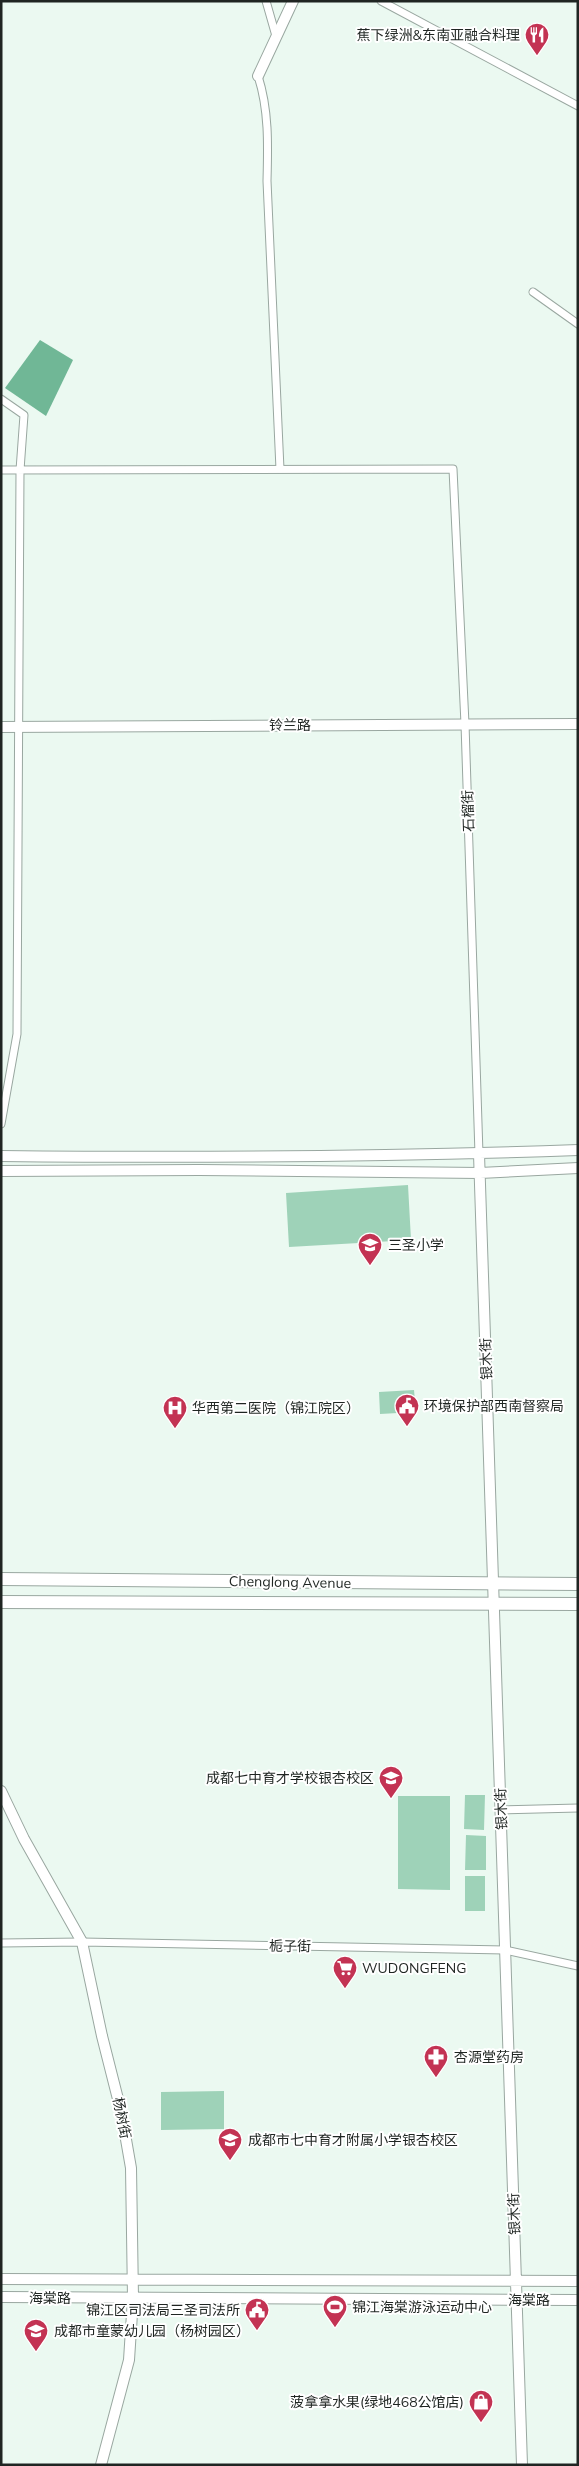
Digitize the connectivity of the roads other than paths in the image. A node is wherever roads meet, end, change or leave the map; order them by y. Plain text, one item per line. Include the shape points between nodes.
1 (266, 1) edge
2 (293, 1) edge
3 (381, 1) edge
4 (276, 36) junction
5 (258, 76) joint
6 (578, 106) edge
7 (533, 292) dead end
8 (578, 324) edge
9 (1, 399) edge
10 (280, 469) junction
11 (1, 470) edge
12 (20, 470) junction
13 (465, 724) junction
14 (578, 724) edge
15 (1, 727) edge
16 (19, 727) junction
17 (1, 1124) edge
18 (578, 1150) edge
19 (479, 1154) junction
20 (1, 1156) edge
21 (578, 1168) edge
22 (1, 1171) edge
23 (480, 1173) junction
24 (1, 1580) edge
25 (493, 1584) junction
26 (578, 1584) edge
27 (1, 1602) edge
28 (494, 1604) junction
29 (578, 1604) edge
30 (1, 1791) edge
31 (578, 1808) edge
32 (501, 1810) junction
33 (82, 1942) junction
34 (1, 1944) edge
35 (505, 1950) junction
36 (578, 1966) edge
37 (1, 2279) edge
38 (132, 2280) junction
39 (516, 2281) junction
40 (578, 2281) edge
41 (1, 2298) edge
42 (133, 2298) junction
43 (517, 2300) junction
44 (578, 2300) edge
45 (101, 2465) edge
46 (522, 2465) edge

1 - 4 street
2 - 4 street
3 - 6 street
4 - 5 street
5 - 10 street via 266,101
7 - 8 street
9 - 12 street via 24,415
10 - 12 street
10 - 13 street, 石榴街 via 453,469
11 - 12 street
12 - 16 street
13 - 14 street, 铃兰路
13 - 16 street, 铃兰路
13 - 19 street, 石榴街
15 - 16 street, 铃兰路
16 - 17 street via 17,1034
18 - 19 street
19 - 20 street via 229,1158
19 - 23 street, 银木街
21 - 23 street
22 - 23 street
23 - 25 street, 银木街
24 - 25 highway, Chenglong Avenue
25 - 26 highway, Chenglong Avenue
25 - 28 street, 银木街
27 - 28 highway, Chenglong Avenue
28 - 29 highway, Chenglong Avenue
28 - 32 street, 银木街
30 - 33 street, 杨树街
31 - 32 street
32 - 35 street, 银木街
33 - 34 street, 栀子街
33 - 35 street, 栀子街
33 - 38 street, 杨树街 via 122,2111 131,2168
35 - 36 street, 栀子街
35 - 39 street, 银木街
37 - 38 street, 海棠路
38 - 39 street, 海棠路
38 - 42 street, 杨树街
39 - 40 street, 海棠路
39 - 43 street, 银木街
41 - 42 street, 海棠路
42 - 43 street, 海棠路
42 - 45 street, 杨树街 via 129,2360
43 - 44 street, 海棠路
43 - 46 street, 银木街

